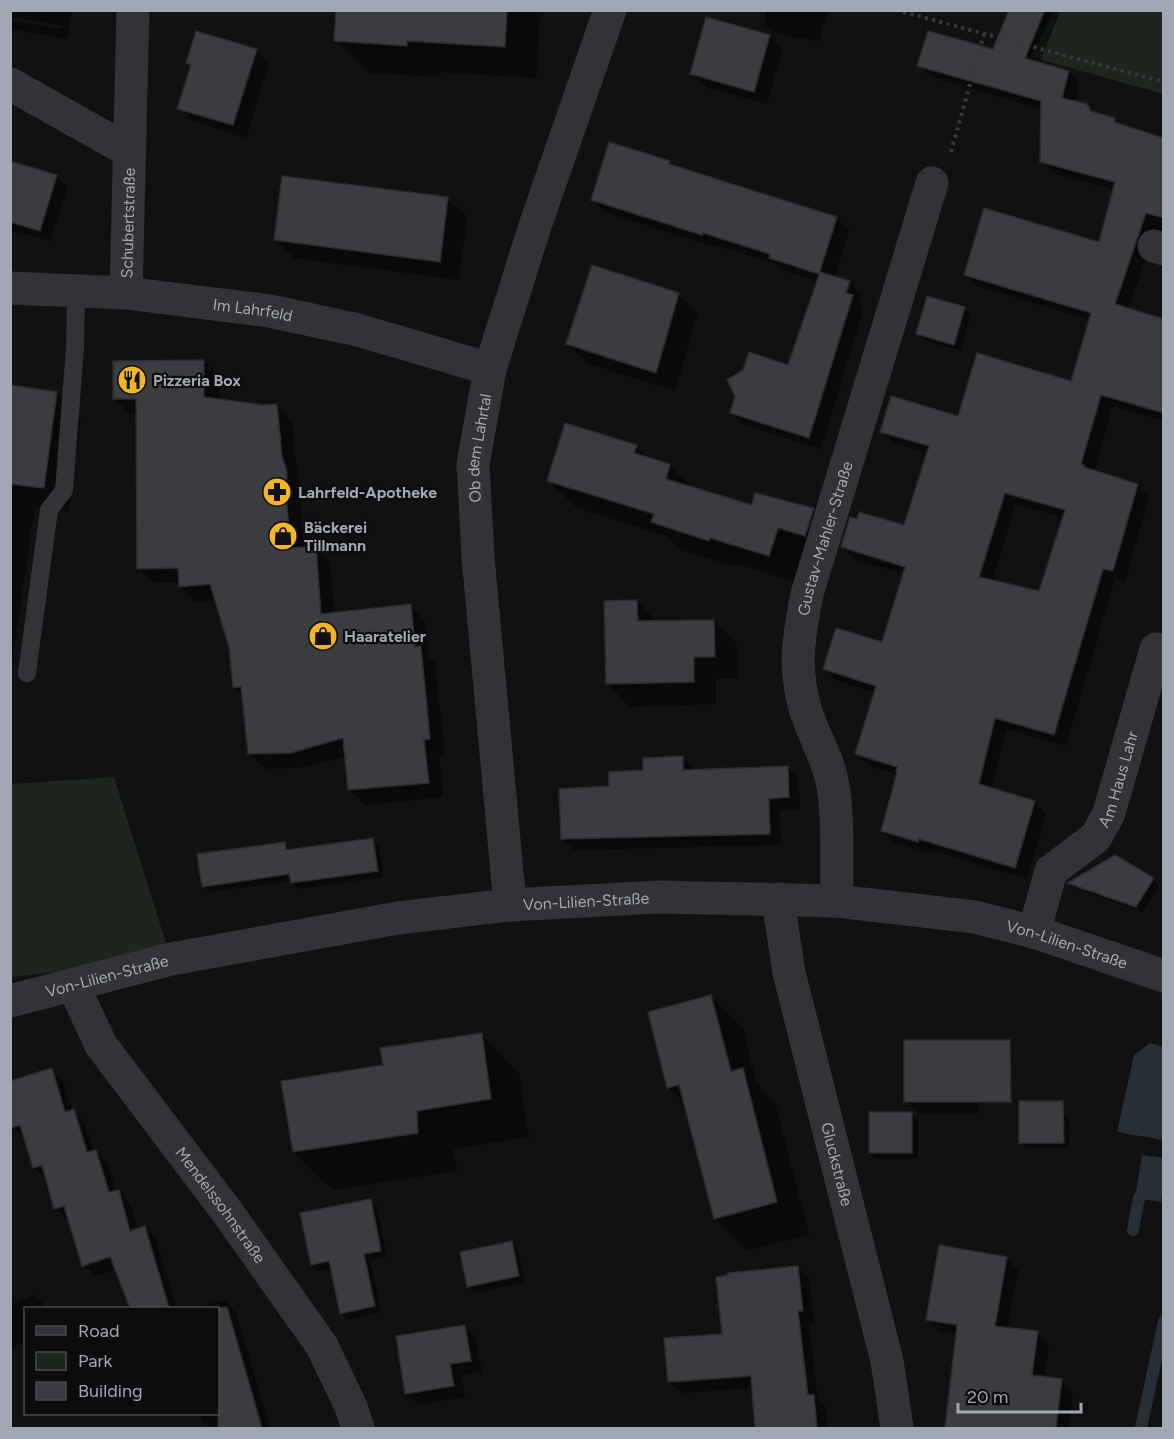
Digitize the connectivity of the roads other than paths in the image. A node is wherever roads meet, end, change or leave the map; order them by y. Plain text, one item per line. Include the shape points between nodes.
1 (133, 10) edge
2 (610, 10) edge
3 (10, 84) edge
4 (129, 151) junction
5 (932, 183) road end
6 (10, 288) edge
7 (76, 291) junction
8 (126, 293) junction
9 (490, 369) junction
10 (1164, 651) edge
11 (27, 673) dead end
12 (778, 899) junction
13 (837, 901) junction
14 (510, 905) junction
15 (1034, 932) junction
16 (1164, 976) edge
17 (73, 985) junction
18 (10, 1001) edge
19 (358, 1428) edge
20 (897, 1428) edge

1 - 4 street, Schubertstraße
2 - 9 street, Ob dem Lahrtal
3 - 4 street, Schubertstraße
4 - 8 street, Schubertstraße
5 - 13 street, Gustav-Mahler-Straße via 807,594 798,642 798,674 805,710 833,783
6 - 7 street, Im Lahrfeld
7 - 8 street, Im Lahrfeld
7 - 11 lane via 64,490 49,510
8 - 9 street, Im Lahrfeld via 270,311 358,330
9 - 14 street, Ob dem Lahrtal via 473,464
10 - 15 street, Am Haus Lahr via 1156,648 1110,813 1096,837 1051,871
12 - 13 street, Von-Lilien-Straße
12 - 14 street, Von-Lilien-Straße via 658,897
12 - 20 street, Gluckstraße via 789,973 887,1361
13 - 15 street, Von-Lilien-Straße via 975,917
14 - 17 street, Von-Lilien-Straße via 398,918 194,955
15 - 16 street, Von-Lilien-Straße
17 - 18 street, Von-Lilien-Straße
17 - 19 street, Mendelssohnstraße via 101,1045 322,1346

